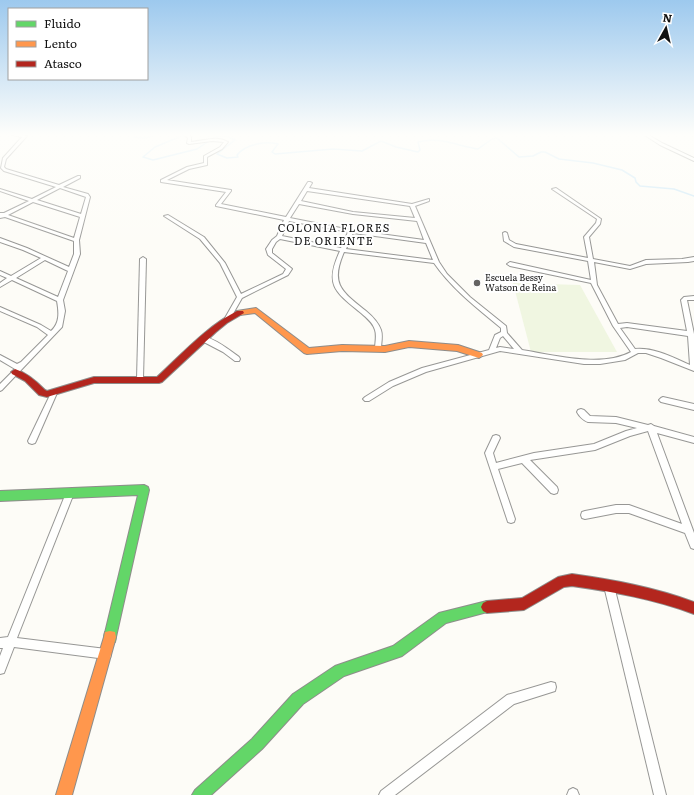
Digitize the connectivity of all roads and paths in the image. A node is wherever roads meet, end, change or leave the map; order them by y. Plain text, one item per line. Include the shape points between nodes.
1 (8, 171) edge
2 (182, 171) edge
3 (79, 177) dead end
4 (310, 183) dead end
5 (59, 187) junction
6 (306, 189) junction
7 (554, 189) dead end
8 (0, 190) edge
9 (427, 200) dead end
10 (32, 201) junction
11 (297, 202) junction
12 (412, 205) junction
13 (2, 215) edge
14 (82, 216) junction
15 (166, 216) dead end
16 (287, 219) junction
17 (417, 220) junction
18 (351, 231) junction
19 (505, 233) dead end
20 (279, 237) junction
21 (0, 240) edge
22 (76, 240) junction
23 (428, 242) junction
24 (344, 250) junction
25 (45, 258) junction
26 (143, 259) dead end
27 (694, 259) edge
28 (591, 260) junction
29 (436, 262) junction
30 (510, 264) dead end
31 (71, 270) junction
32 (0, 273) edge
33 (11, 278) junction
34 (594, 282) junction
35 (0, 285) edge
36 (240, 297) junction
37 (694, 298) edge
38 (60, 300) junction
39 (0, 309) edge
40 (228, 318) junction
41 (616, 326) junction
42 (504, 333) junction
43 (691, 334) junction
44 (52, 335) junction
45 (204, 339) junction
46 (378, 349) junction
47 (519, 351) junction
48 (491, 352) junction
49 (634, 352) junction
50 (479, 355) junction
51 (0, 357) edge
52 (237, 359) dead end
53 (22, 364) junction
54 (694, 369) edge
55 (15, 372) junction
56 (140, 379) junction
57 (0, 388) edge
58 (54, 393) junction
59 (367, 399) dead end
60 (663, 400) dead end
61 (694, 408) edge
62 (581, 412) dead end
63 (650, 428) junction
64 (496, 438) dead end
65 (694, 440) edge
66 (32, 441) dead end
67 (524, 459) junction
68 (494, 467) junction
69 (554, 490) dead end
70 (70, 493) junction
71 (0, 496) edge
72 (585, 515) dead end
73 (511, 519) dead end
74 (688, 530) junction
75 (694, 544) edge
76 (609, 586) junction
77 (692, 605) edge
78 (11, 642) junction
79 (0, 643) edge
80 (106, 654) junction
81 (0, 668) edge
82 (551, 687) dead end
83 (64, 795) edge
84 (200, 795) edge
85 (385, 795) edge
86 (660, 795) edge

1 - 5 street
2 - 16 street via 163,181 229,191 218,205
3 - 5 street
4 - 6 street
5 - 10 street
5 - 14 street via 86,195 88,201
6 - 11 street
6 - 12 street
7 - 28 street via 599,219 598,224 586,237
8 - 10 street
9 - 12 street
10 - 13 street
10 - 14 street
11 - 16 street
11 - 17 street via 353,213
12 - 17 street
13 - 22 street
14 - 22 street
15 - 36 street via 202,238 222,263
16 - 18 street
16 - 20 street
17 - 23 street
18 - 23 street
18 - 24 street
19 - 28 street via 510,244
20 - 24 street
20 - 36 street via 269,249 270,254 288,269 285,275
21 - 25 street
22 - 31 street via 77,254
23 - 29 street
24 - 29 street
24 - 46 street via 334,272 337,286 343,296 367,315 378,330
25 - 31 street
25 - 33 street
26 - 56 street
27 - 28 street via 645,262 632,267
28 - 34 street
29 - 42 street via 468,298 504,327
30 - 34 street
31 - 38 street
32 - 33 street
33 - 35 street
33 - 38 street
34 - 41 street
36 - 40 street
37 - 43 street via 684,300
38 - 44 street via 62,311 59,327
39 - 44 street via 39,326
40 - 45 street
40 - 46 street via 243,311 256,310 307,351 342,348
41 - 43 street via 627,325
41 - 49 street
42 - 47 street
42 - 48 street via 498,337
43 - 54 street
44 - 53 street
45 - 52 street
45 - 56 street via 161,379
46 - 50 street via 385,350 409,344 458,348
47 - 48 street via 500,349
47 - 49 street via 584,362 628,358
48 - 50 street
49 - 54 street via 652,352
50 - 59 street via 407,376
51 - 53 street via 17,368
53 - 55 street
55 - 57 street
55 - 58 street via 28,379 42,393
56 - 58 street via 94,380
58 - 66 street
60 - 61 street
62 - 63 street via 588,419 616,420
63 - 65 street
63 - 67 street via 629,433 594,447
63 - 74 street via 665,462
64 - 68 street via 489,453
67 - 68 street
67 - 69 street
68 - 73 street
70 - 71 street
70 - 78 street
70 - 80 street via 144,490
72 - 74 street via 629,509
74 - 75 street
76 - 77 street
76 - 84 street via 584,581 562,581 524,604 481,607 443,617 397,651 340,671 298,699 257,744
76 - 86 street
78 - 79 street
78 - 80 street
78 - 81 street
80 - 83 street
82 - 85 street via 511,699

